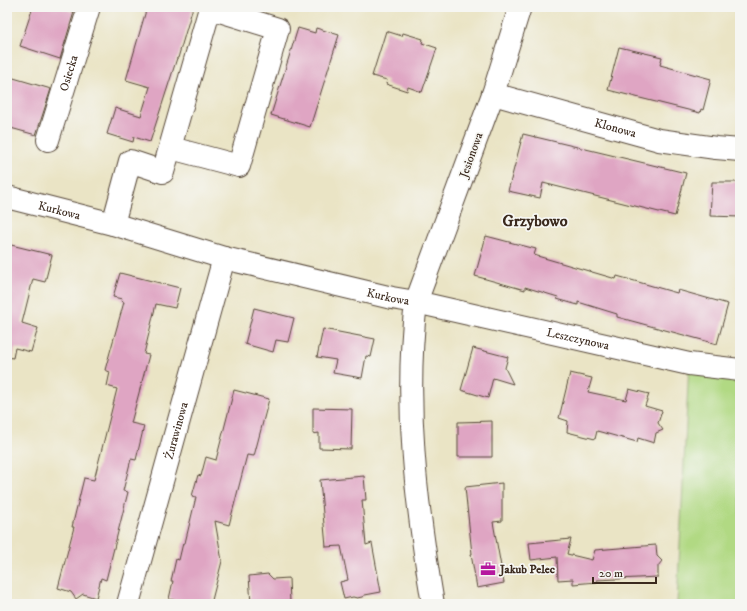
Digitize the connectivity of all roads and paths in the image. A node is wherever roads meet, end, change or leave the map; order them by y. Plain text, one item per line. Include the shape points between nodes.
1 (89, 7) edge
2 (520, 7) edge
3 (493, 94) junction
4 (48, 140) dead end
5 (171, 148) junction
6 (740, 150) edge
7 (7, 197) edge
8 (113, 224) junction
9 (224, 258) junction
10 (416, 302) junction
11 (740, 370) edge
12 (128, 604) edge
13 (433, 604) edge

1 - 4 street, Osiecka
2 - 3 street, Jesionowa
3 - 6 street, Klonowa via 658,140
3 - 10 street, Jesionowa
5 - 5 street via 210,8 278,29 238,166
5 - 8 street via 164,172 130,161
7 - 8 street, Kurkowa
8 - 9 street, Kurkowa
9 - 10 street, Kurkowa
9 - 12 street, Żurawinowa
10 - 11 street, Leszczynowa via 689,364
10 - 13 street, Kurkowa via 410,378 412,428 420,517

